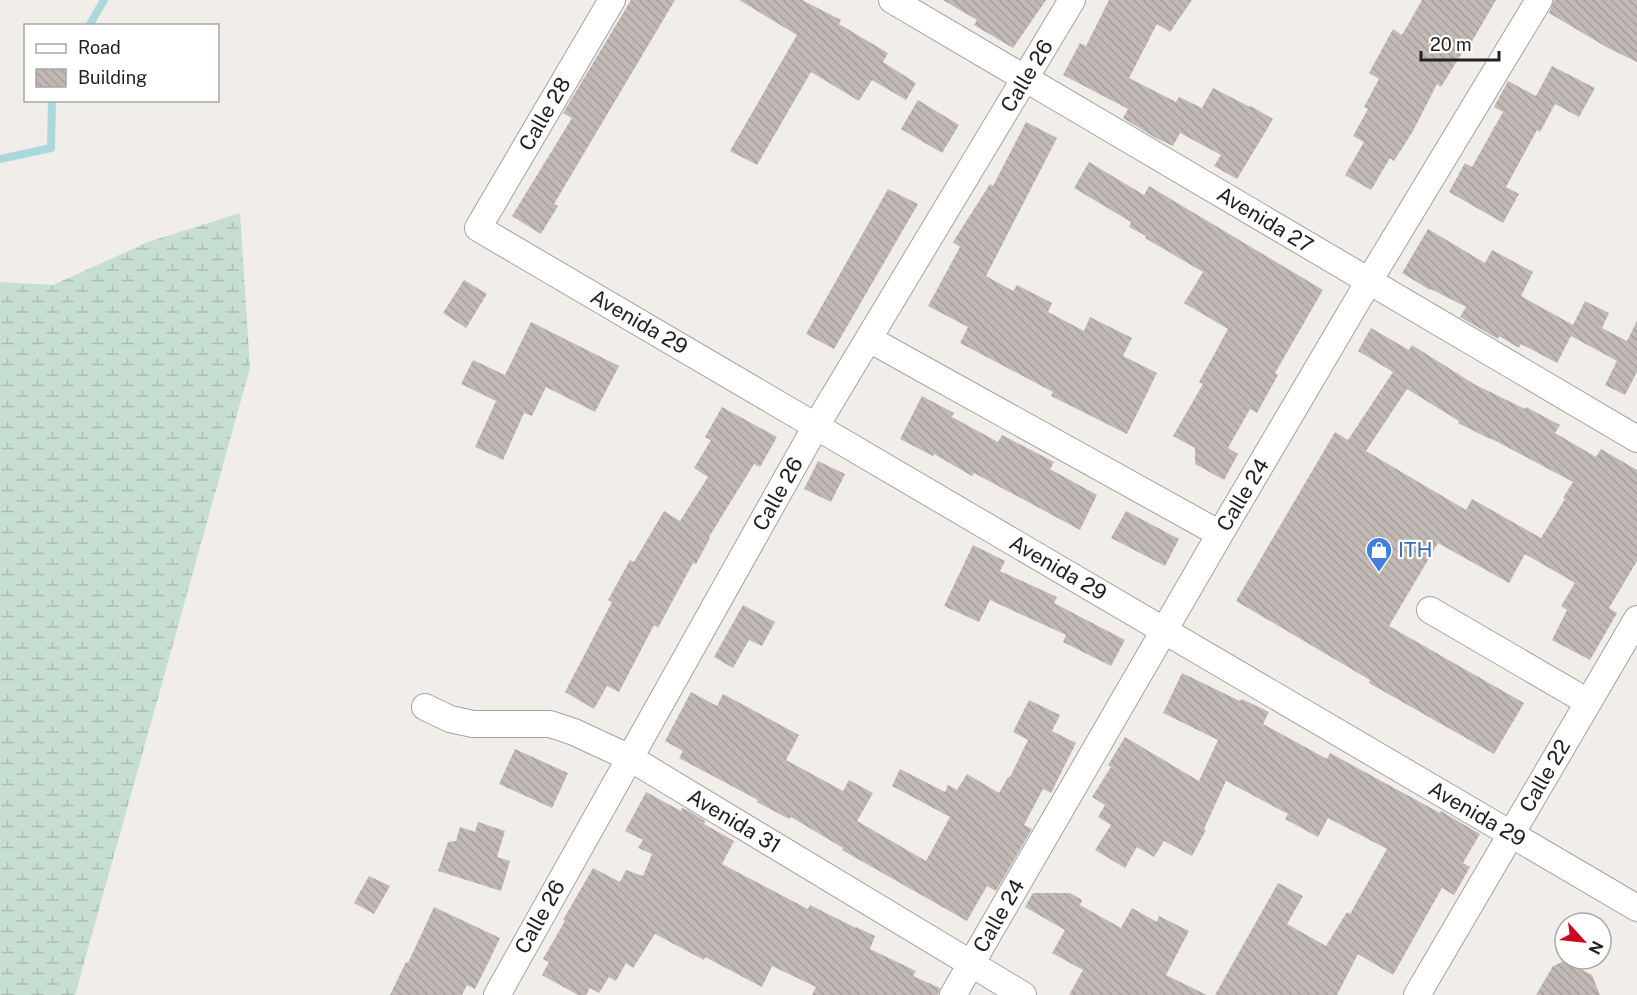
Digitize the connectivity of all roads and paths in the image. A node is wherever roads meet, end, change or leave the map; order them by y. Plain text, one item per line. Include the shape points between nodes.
1 (612, 0) edge
2 (892, 0) edge
3 (1072, 0) edge
4 (1539, 0) edge
5 (1026, 79) junction
6 (478, 228) joint
7 (1369, 281) junction
8 (869, 339) junction
9 (816, 426) junction
10 (1637, 439) edge
11 (1220, 534) junction
12 (1430, 610) dead end
13 (1637, 619) edge
14 (1164, 630) junction
15 (1588, 702) junction
16 (424, 707) dead end
17 (630, 758) junction
18 (1511, 834) junction
19 (1637, 908) edge
20 (972, 964) junction
21 (497, 995) edge
22 (953, 995) edge
23 (1023, 995) edge
24 (1417, 995) edge

1 - 6 street, Calle 28
2 - 5 street, Avenida 27
3 - 5 street, Calle 26
4 - 7 street, Calle 24
5 - 7 street, Avenida 27
5 - 8 street, Calle 26
6 - 9 street, Avenida 29
7 - 10 street, Avenida 27
7 - 11 street, Calle 24
8 - 9 street, Calle 26
8 - 11 street
9 - 14 street, Avenida 29
9 - 17 street, Calle 26
11 - 14 street, Calle 24
12 - 15 street
13 - 15 street, Calle 22
14 - 18 street, Avenida 29
14 - 20 street, Calle 24
15 - 18 street, Calle 22
16 - 17 street, Avenida 31 via 473,724 550,724
17 - 20 street, Avenida 31
17 - 21 street, Calle 26
18 - 19 street, Avenida 29
18 - 24 street, Calle 22
20 - 22 street, Calle 24
20 - 23 street, Avenida 31

